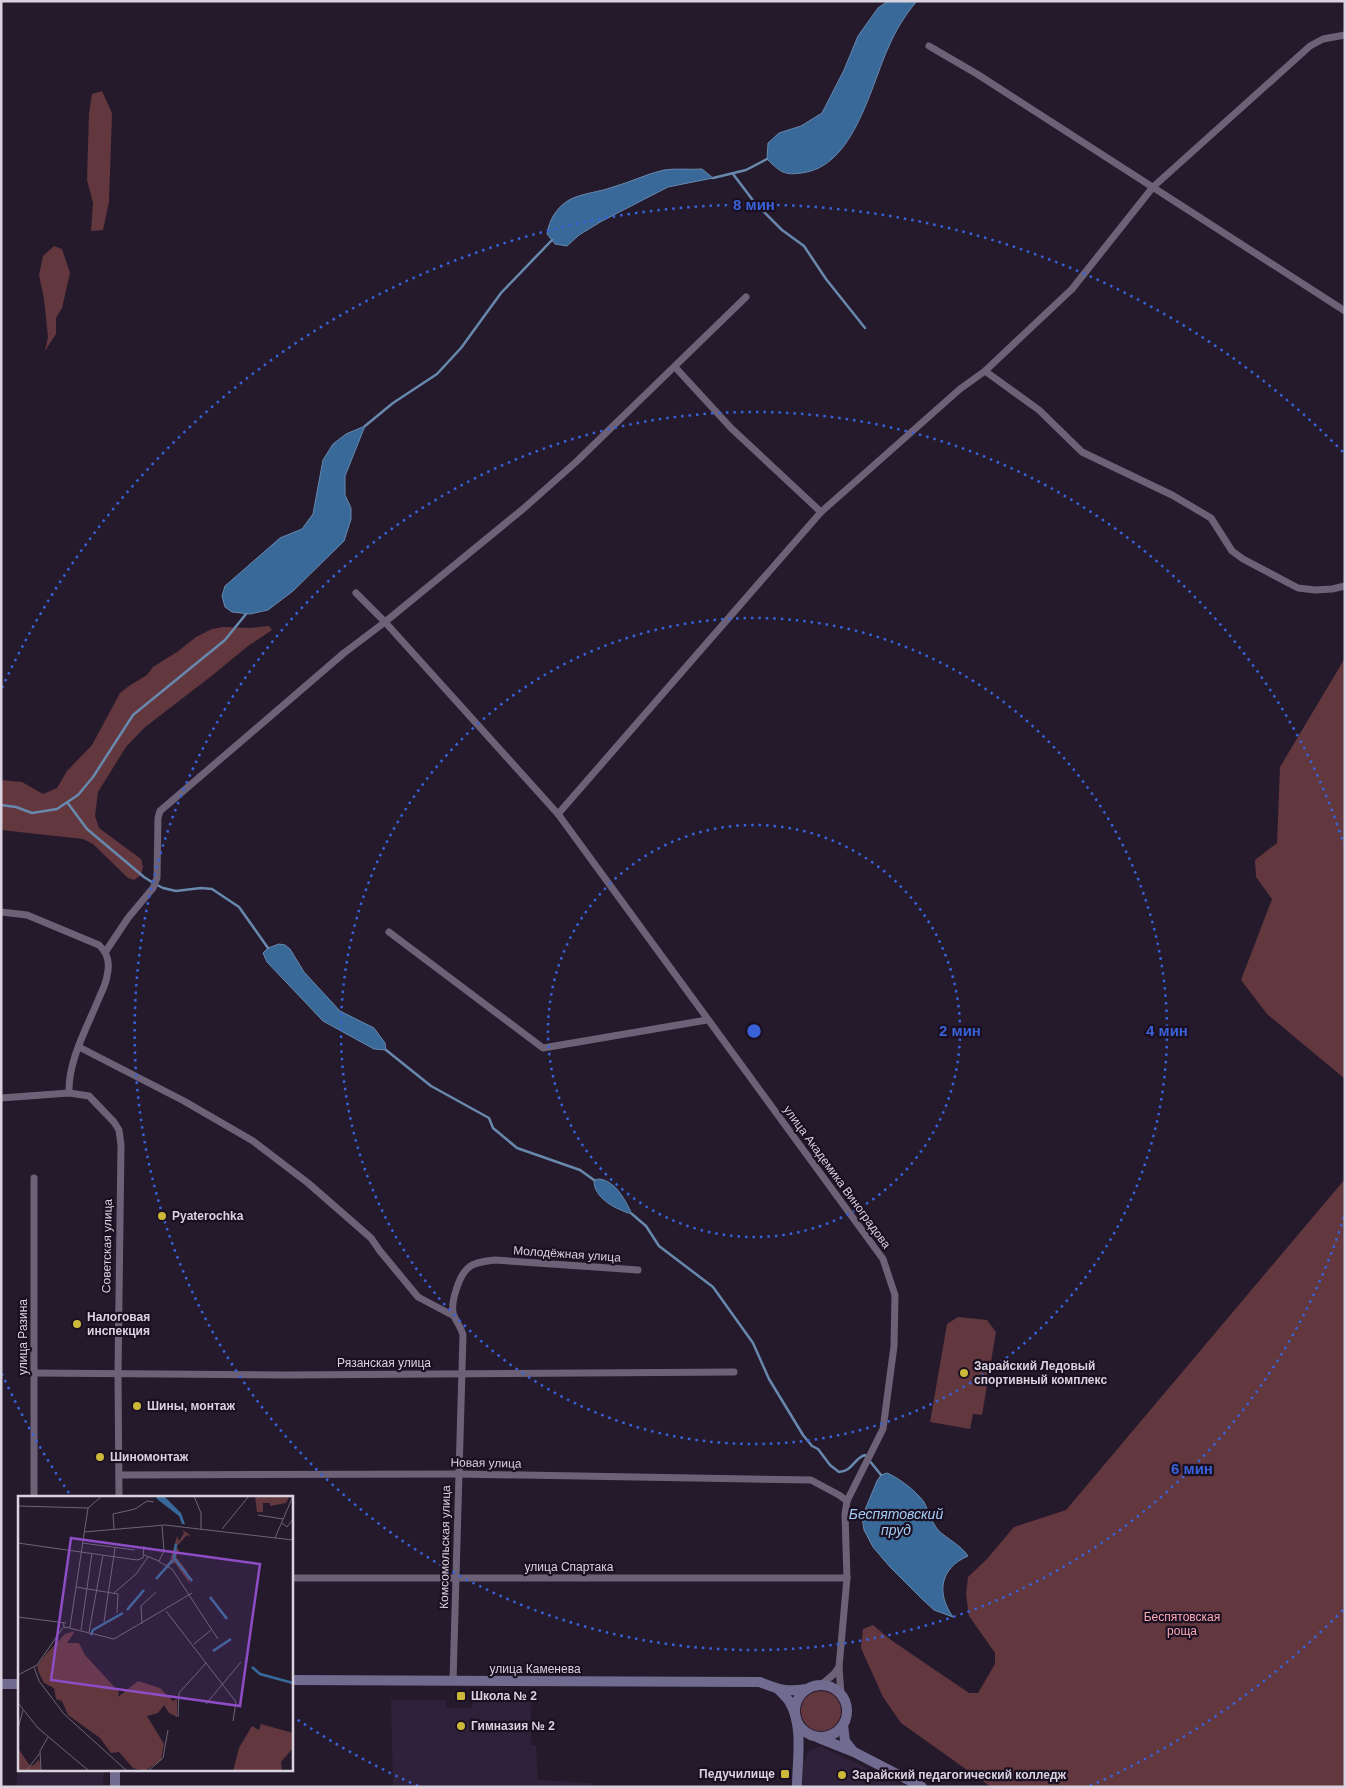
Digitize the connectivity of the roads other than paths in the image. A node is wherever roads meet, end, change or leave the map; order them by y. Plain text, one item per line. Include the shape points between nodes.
1 (1345, 35) edge
2 (929, 46) dead end
3 (1153, 187) junction
4 (746, 297) dead end
5 (1345, 312) edge
6 (675, 367) junction
7 (985, 371) junction
8 (822, 512) junction
9 (1345, 586) edge
10 (356, 592) dead end
11 (385, 622) junction
12 (558, 814) junction
13 (1, 912) edge
14 (389, 932) dead end
15 (106, 951) junction
16 (707, 1020) junction
17 (79, 1047) junction
18 (69, 1093) junction
19 (1, 1098) edge
20 (34, 1178) dead end
21 (495, 1260) joint
22 (638, 1270) dead end
23 (454, 1316) junction
24 (734, 1372) dead end
25 (34, 1373) junction
26 (118, 1373) junction
27 (462, 1374) junction
28 (458, 1474) junction
29 (120, 1475) junction
30 (34, 1496) edge
31 (119, 1496) edge
32 (847, 1501) junction
33 (292, 1578) edge
34 (456, 1578) junction
35 (847, 1578) junction
36 (839, 1667) junction
37 (292, 1680) edge
38 (453, 1681) junction
39 (1, 1684) edge
40 (18, 1684) edge
41 (821, 1685) junction
42 (778, 1689) junction
43 (807, 1689) junction
44 (840, 1694) junction
45 (795, 1713) junction
46 (843, 1725) junction
47 (817, 1737) junction
48 (798, 1751) junction
49 (854, 1752) junction
50 (115, 1770) edge
51 (115, 1787) edge
52 (798, 1787) edge
53 (922, 1787) edge

1 - 3 street via 1323,39 1310,46
2 - 3 street
3 - 5 street
3 - 7 street via 1072,289
4 - 6 street
6 - 8 street via 731,428
6 - 11 street via 523,509
7 - 8 street via 960,389
7 - 9 street via 1039,410 1082,452 1172,495 1211,518 1232,551 1243,559 1298,588 1315,590
8 - 12 street
10 - 11 street, улица Академика Виноградова
11 - 12 street, улица Академика Виноградова
11 - 15 street via 344,653 160,811 157,878
12 - 16 street, улица Академика Виноградова
13 - 15 street via 27,915 99,945
14 - 16 street via 543,1048
15 - 17 street via 107,977
16 - 32 street, улица Академика Виноградова via 883,1258 895,1295 894,1346 883,1429
17 - 18 street via 69,1080
17 - 23 street via 253,1141 371,1238 418,1297
18 - 19 street, Советская улица
18 - 26 street, Советская улица via 89,1096 119,1130
20 - 25 street, улица Разина
21 - 22 street, Молодёжная улица
21 - 23 street, Комсомольская улица via 468,1268 457,1286 452,1306
23 - 27 street, Комсомольская улица via 463,1335
24 - 27 street, Рязанская улица
25 - 26 street, Рязанская улица
25 - 30 street, улица Разина
26 - 27 street, Рязанская улица
26 - 29 street, Советская улица
27 - 28 street, Комсомольская улица
28 - 29 street, Новая улица
28 - 32 street, Новая улица via 811,1480
28 - 34 street, Комсомольская улица
29 - 31 street, Советская улица
32 - 35 street
33 - 34 street, улица Спартака
34 - 35 street, улица Спартака
34 - 38 street, Комсомольская улица
35 - 36 street
36 - 41 street
36 - 44 street
37 - 38 main road, улица Каменева
38 - 42 main road, улица Каменева via 760,1682
39 - 40 main road
41 - 43 main road
41 - 44 main road via 832,1687
42 - 43 main road, улица Каменева
42 - 45 main road
43 - 45 main road via 798,1698
44 - 46 main road via 848,1711
45 - 47 main road via 800,1727
45 - 48 main road
46 - 47 main road via 833,1735
46 - 49 main road via 845,1741
47 - 48 main road via 811,1738
47 - 49 main road
48 - 52 main road
49 - 53 main road
50 - 51 main road

